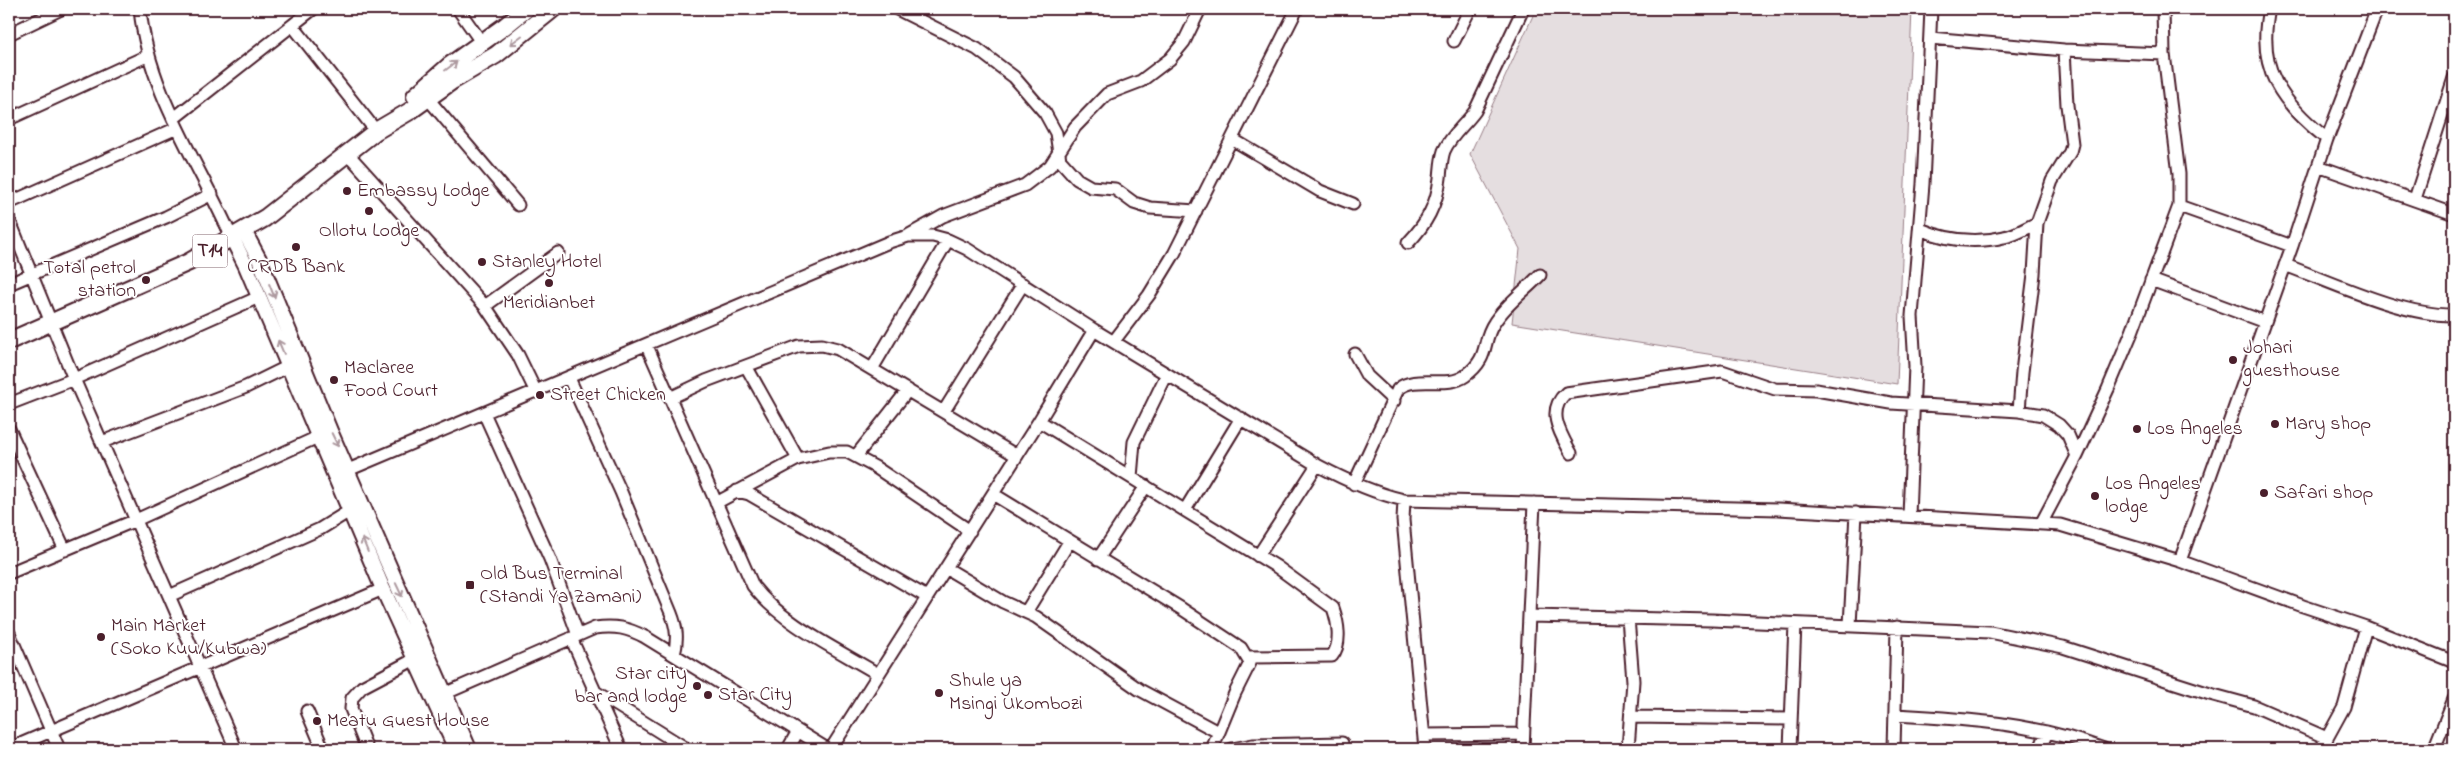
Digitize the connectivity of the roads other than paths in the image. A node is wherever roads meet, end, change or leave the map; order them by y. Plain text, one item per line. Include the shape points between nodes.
1 (61, 9) edge
2 (140, 9) edge
3 (313, 9) edge
4 (458, 9) edge
5 (526, 9) edge
6 (553, 9) edge
7 (897, 9) edge
8 (1200, 9) edge
9 (1297, 9) edge
10 (1470, 9) edge
11 (1523, 9) edge
12 (1931, 9) edge
13 (2163, 9) edge
14 (2269, 9) edge
15 (2377, 9) edge
16 (293, 26) junction
17 (9, 34) edge
18 (1930, 38) junction
19 (1454, 41) dead end
20 (482, 43) junction
21 (2064, 50) junction
22 (2164, 54) junction
23 (149, 55) junction
24 (2454, 78) edge
25 (425, 95) junction
26 (9, 119) edge
27 (175, 123) junction
28 (382, 127) junction
29 (1232, 139) junction
30 (2327, 139) junction
31 (1058, 153) junction
32 (348, 154) junction
33 (2318, 166) junction
34 (212, 194) junction
35 (2415, 199) junction
36 (9, 203) edge
37 (1353, 204) dead end
38 (518, 205) dead end
39 (2178, 206) junction
40 (1196, 211) junction
41 (2454, 214) edge
42 (9, 219) edge
43 (2037, 223) junction
44 (1920, 229) junction
45 (238, 234) junction
46 (908, 236) junction
47 (948, 240) junction
48 (1408, 243) dead end
49 (2292, 246) junction
50 (558, 253) dead end
51 (2285, 265) junction
52 (1540, 275) dead end
53 (32, 276) junction
54 (2151, 280) junction
55 (9, 284) edge
56 (1023, 284) junction
57 (259, 297) junction
58 (485, 306) junction
59 (2454, 315) edge
60 (2265, 322) junction
61 (51, 323) junction
62 (1094, 330) junction
63 (9, 341) edge
64 (1114, 341) junction
65 (647, 346) junction
66 (1355, 354) dead end
67 (289, 366) junction
68 (746, 366) junction
69 (872, 369) junction
70 (1167, 374) junction
71 (74, 378) junction
72 (569, 378) junction
73 (908, 390) junction
74 (536, 392) junction
75 (670, 398) junction
76 (1394, 401) junction
77 (9, 404) edge
78 (1913, 404) junction
79 (944, 411) junction
80 (2019, 411) junction
81 (484, 413) junction
82 (1241, 418) junction
83 (1039, 421) junction
84 (9, 429) edge
85 (320, 436) junction
86 (102, 442) junction
87 (1571, 453) dead end
88 (856, 456) junction
89 (1017, 456) junction
90 (2077, 456) junction
91 (798, 458) junction
92 (1317, 465) junction
93 (343, 472) junction
94 (1130, 477) junction
95 (1354, 484) junction
96 (1146, 486) junction
97 (737, 490) junction
98 (993, 494) junction
99 (1404, 500) junction
100 (716, 503) junction
101 (1534, 503) junction
102 (351, 510) junction
103 (1185, 510) junction
104 (1856, 513) junction
105 (1909, 516) junction
106 (136, 520) junction
107 (2042, 522) junction
108 (970, 531) junction
109 (1069, 542) junction
110 (65, 550) junction
111 (1258, 556) junction
112 (1098, 559) junction
113 (2180, 561) junction
114 (946, 568) junction
115 (9, 573) edge
116 (383, 588) junction
117 (169, 596) junction
118 (927, 597) junction
119 (1026, 612) junction
120 (1530, 616) junction
121 (1628, 618) junction
122 (1795, 624) junction
123 (1850, 625) junction
124 (1897, 627) junction
125 (2366, 627) junction
126 (9, 632) edge
127 (575, 636) junction
128 (674, 655) junction
129 (1248, 657) junction
130 (415, 659) junction
131 (14, 660) edge
132 (2454, 662) edge
133 (199, 666) junction
134 (878, 674) junction
135 (594, 691) junction
136 (439, 696) junction
137 (2454, 700) edge
138 (307, 711) dead end
139 (1895, 715) junction
140 (1631, 717) junction
141 (1791, 719) junction
142 (51, 731) junction
143 (798, 731) junction
144 (1218, 732) junction
145 (2047, 732) junction
146 (1523, 734) junction
147 (1424, 735) junction
148 (2327, 738) junction
149 (1342, 743) dead end
150 (9, 749) edge
151 (59, 749) edge
152 (236, 749) edge
153 (323, 749) edge
154 (366, 749) edge
155 (456, 749) edge
156 (469, 749) edge
157 (621, 749) edge
158 (687, 749) edge
159 (788, 749) edge
160 (829, 749) edge
161 (1212, 749) edge
162 (1232, 749) edge
163 (1425, 749) edge
164 (1523, 749) edge
165 (1628, 749) edge
166 (1790, 749) edge
167 (1894, 749) edge
168 (2040, 749) edge
169 (2104, 749) edge
170 (2321, 749) edge
171 (2434, 749) edge

1 - 17 street
2 - 23 street
3 - 16 street
4 - 20 street
5 - 20 highway, T14
6 -> 25 highway, T14 via 496,55
7 - 31 street via 977,49 1014,77 1045,113 1057,137
8 - 31 street via 1184,42 1170,59 1141,81 1107,94 1075,128
9 - 29 street
10 - 19 street
11 - 48 street via 1474,110 1445,149 1428,221
12 - 18 street
13 - 22 street
14 - 30 street via 2268,63 2277,87 2300,118
15 - 30 street
16 - 27 street
16 - 28 street
18 - 21 street
18 - 44 street
25 -> 20 highway, T14 via 450,66
21 - 22 street
21 - 43 street via 2072,144 2052,180
22 - 39 street via 2179,174
23 - 26 street
23 - 27 street
24 - 35 street
25 - 28 highway, T14
25 - 38 street
27 - 34 street
27 - 36 street
28 - 32 highway, T14
29 - 37 street via 1320,191
29 - 40 street
30 - 33 street
31 - 40 street via 1072,174 1091,187 1115,189 1134,203 1150,208
31 - 46 street via 1046,170 1025,185 943,216
32 - 45 highway, T14 via 265,218
32 - 58 street
33 - 35 street
33 - 49 street
34 - 45 street via 224,218
34 - 53 street
35 - 41 street
39 - 49 street
39 - 54 street
40 - 64 street via 1154,287
42 - 53 street
43 - 44 street via 2005,237 1970,241 1950,240
43 - 80 street
44 - 78 street via 1912,316
45 - 57 main road
45 - 61 highway, T14 via 190,262
45 -> 93 main road via 260,261 330,431
46 - 47 street
46 - 65 street via 820,270
47 - 56 street
47 - 69 street
49 - 51 street
50 - 58 street
51 - 59 street via 2394,304 2437,315
51 - 60 street
52 - 76 street via 1498,318 1491,329 1486,352 1464,377 1401,386
53 - 55 street
53 - 61 street
54 - 60 street
54 - 90 street via 2132,332
56 - 62 street
56 - 79 street
67 -> 57 main road
57 - 71 street
58 - 74 street via 514,348
60 - 113 street
61 - 63 highway, T14
61 - 71 street
62 - 64 street
62 - 83 street
64 - 70 street
65 - 72 street
65 - 75 street
66 - 76 street via 1367,376
67 - 85 main road
67 - 86 street via 246,387
68 - 69 street via 799,346 822,345 838,349
68 - 75 street
68 - 91 street
69 - 73 street
70 - 82 street
70 - 94 street via 1134,442
71 - 77 street
71 - 86 street
72 - 74 street
72 - 128 street via 672,613 678,640
73 - 79 street
73 - 88 street
74 - 81 street
75 - 100 street
76 - 95 street
78 - 80 street
78 - 87 street via 1816,390 1775,389 1722,371 1668,377 1572,391 1560,398 1555,408 1556,420
78 - 105 street
79 - 89 street
80 - 90 street via 2043,415 2059,424
81 - 93 street
81 - 127 street via 550,559
82 - 92 street
82 - 103 street
83 - 89 street
83 - 94 street
84 - 110 street
85 - 93 main road
85 - 106 street
86 - 106 street
88 - 91 street via 847,452 829,452
88 - 108 street
89 - 98 street
90 - 107 street
91 - 97 street
92 - 95 street
92 - 111 street
93 - 102 main road
93 -> 136 main road
94 - 96 street
95 - 99 street
96 - 103 street
96 - 112 street
97 - 100 street
97 - 118 street
98 - 108 street
98 - 109 street
99 - 101 street
99 - 147 street via 1403,520
100 - 134 street via 753,586 764,600 782,615
101 - 104 street via 1778,508
101 - 120 street
116 -> 102 main road
102 - 117 street via 320,529
103 - 111 street
104 - 105 street
104 - 123 street
105 - 107 street
106 - 110 street
106 - 117 street
107 - 113 street
108 - 114 street
109 - 112 street
109 - 119 street
110 - 115 street
111 - 129 street via 1333,608 1338,629 1337,645 1335,653 1327,658
112 - 129 street via 1182,609 1241,648
113 - 125 street
114 - 118 street
114 - 119 street
116 - 130 main road
116 - 133 street
117 - 133 street
118 - 134 street
119 - 144 street via 1056,629 1140,690
120 - 121 street
120 - 146 street
121 - 122 street
121 - 140 street via 1633,680
122 - 123 street
122 - 141 street
123 - 124 street
124 - 139 street
124 - 148 street via 1990,632 2063,647 2254,706
125 - 132 street
125 - 148 street via 2349,692
126 - 131 street
127 - 128 street via 614,625 630,629
127 - 135 street
127 - 136 street
128 - 143 street
129 - 144 street via 1249,669
130 - 136 main road
130 - 154 street via 362,687 352,698 351,709
131 - 142 street
133 - 142 street
133 - 152 street
134 - 160 street
135 - 157 street
135 - 158 street
136 - 155 main road
136 - 156 main road
137 - 171 street
138 - 153 street
139 - 145 street via 2006,723
139 - 167 street
140 - 141 street
140 - 165 street
141 - 166 street
142 - 150 street
142 - 151 street
143 - 159 street
143 - 160 street
144 - 161 street
145 - 168 street
145 - 169 street
146 - 147 street
146 - 164 street
147 - 163 street
148 - 170 street
149 - 162 street via 1253,745

